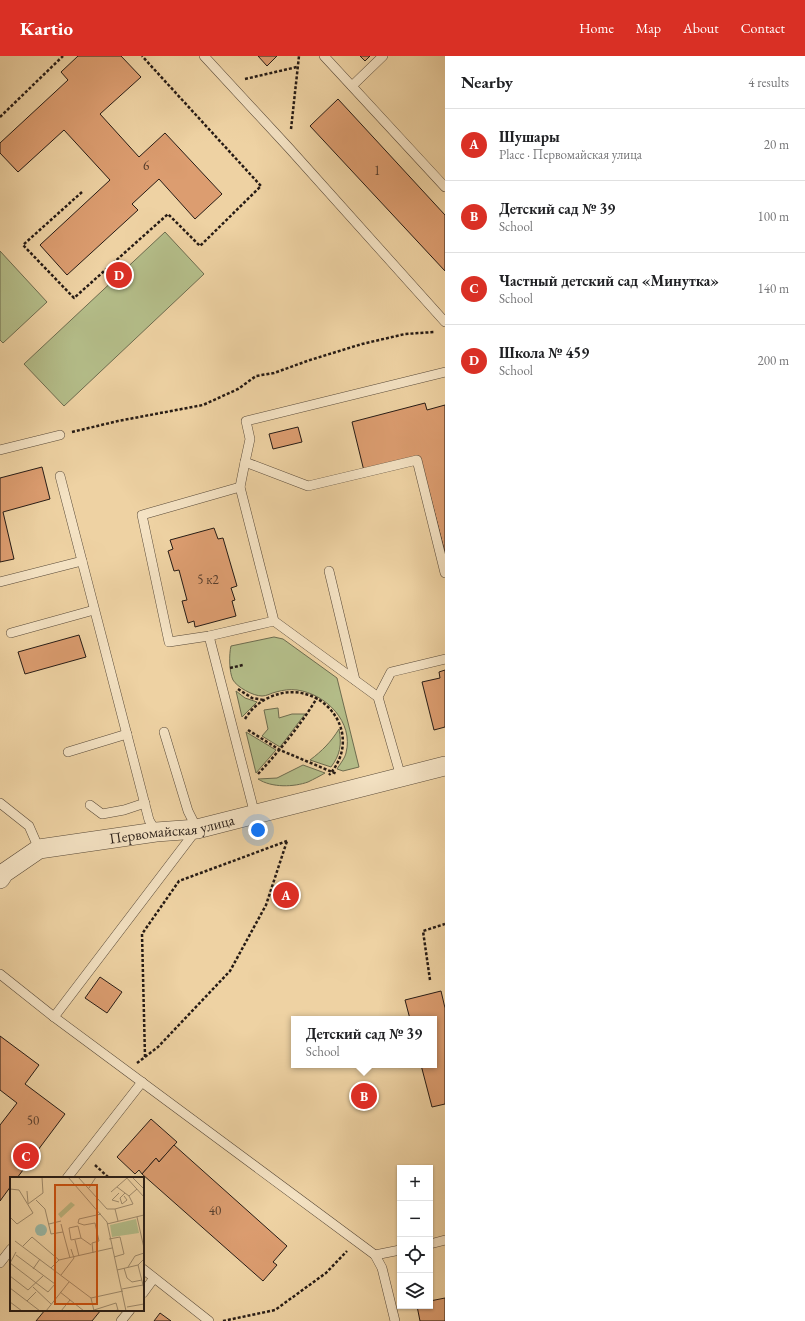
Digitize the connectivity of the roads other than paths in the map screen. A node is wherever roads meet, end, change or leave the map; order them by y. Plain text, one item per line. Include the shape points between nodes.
1 (204, 56) edge
2 (324, 56) edge
3 (383, 56) edge
4 (352, 86) junction
5 (445, 187) edge
6 (445, 322) edge
7 (445, 372) edge
8 (60, 435) road end
9 (0, 450) edge
10 (245, 462) junction
11 (60, 476) dead end
12 (240, 487) junction
13 (82, 561) junction
14 (329, 571) dead end
15 (445, 573) edge
16 (0, 582) edge
17 (94, 610) junction
18 (274, 621) junction
19 (11, 633) dead end
20 (209, 636) junction
21 (445, 659) edge
22 (355, 680) junction
23 (378, 697) junction
24 (164, 732) dead end
25 (127, 734) junction
26 (68, 752) dead end
27 (445, 766) edge
28 (401, 777) junction
29 (0, 803) edge
30 (145, 803) junction
31 (90, 805) dead end
32 (255, 815) junction
33 (197, 829) junction
34 (156, 832) junction
35 (39, 849) junction
36 (0, 879) edge
37 (0, 974) edge
38 (54, 1017) junction
39 (142, 1082) junction
40 (68, 1177) edge
41 (445, 1240) edge
42 (433, 1243) edge
43 (10, 1250) edge
44 (397, 1251) edge
45 (375, 1255) junction
46 (0, 1263) edge
47 (144, 1270) edge
48 (154, 1278) junction
49 (144, 1292) edge
50 (129, 1311) edge
51 (121, 1321) edge
52 (209, 1321) edge
53 (395, 1321) edge

1 - 6 lane
2 - 4 lane
3 - 4 lane
4 - 5 lane
7 - 10 lane via 246,421 250,439
8 - 9 lane
10 - 12 lane
10 - 15 lane via 308,486 417,460
11 - 13 lane
12 - 18 lane
12 - 20 lane via 142,515 169,642
13 - 16 lane
13 - 17 lane
14 - 22 lane
17 - 19 lane
17 - 25 lane
18 - 20 lane
18 - 22 lane
20 - 32 lane
21 - 23 lane via 391,672
22 - 23 lane
23 - 28 lane
24 - 33 lane via 188,811
25 - 26 lane
25 - 30 lane
27 - 28 street, Первомайская улица
28 - 32 street, Первомайская улица
29 - 35 lane via 29,826
30 - 31 lane via 102,814
30 - 34 lane via 149,820
32 - 33 street, Первомайская улица
33 - 34 street, Первомайская улица
33 - 38 lane
34 - 35 street, Первомайская улица
35 - 36 street, Первомайская улица
37 - 38 lane
38 - 39 lane
39 - 40 lane
39 - 45 lane
41 - 42 lane
43 - 46 lane
44 - 45 lane
45 - 53 lane via 382,1268
47 - 48 lane
48 - 49 lane
48 - 52 lane
50 - 51 lane

